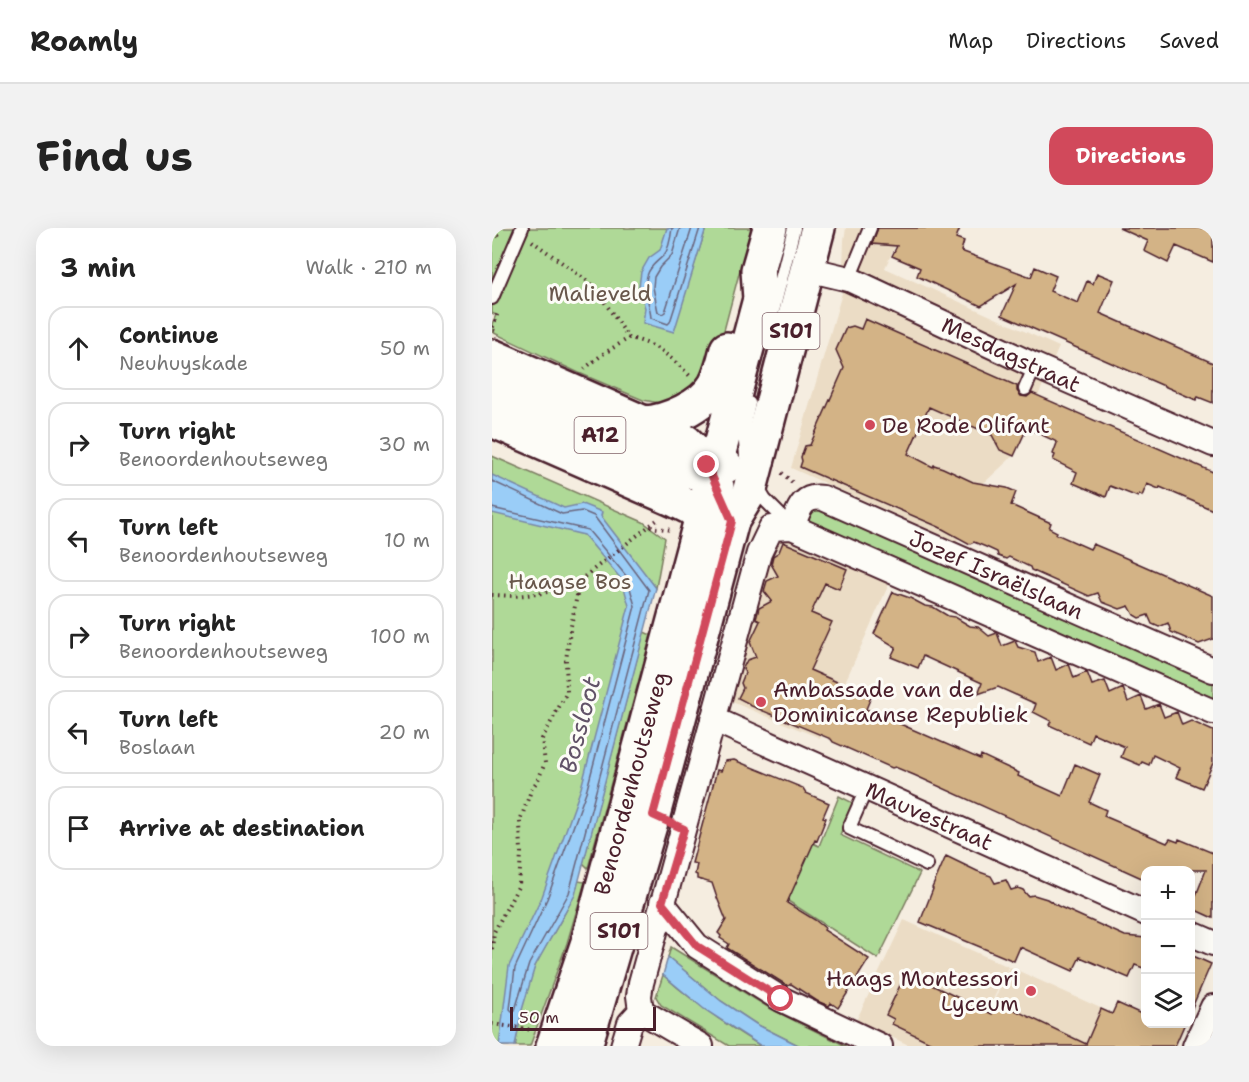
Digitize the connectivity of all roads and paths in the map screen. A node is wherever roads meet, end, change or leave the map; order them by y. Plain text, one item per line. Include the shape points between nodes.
1 (522, 228) edge
2 (770, 228) edge
3 (794, 228) edge
4 (818, 228) edge
5 (870, 228) edge
6 (516, 243) junction
7 (807, 269) junction
8 (758, 270) junction
9 (849, 279) junction
10 (492, 298) edge
11 (770, 321) dead end
12 (629, 338) junction
13 (492, 356) edge
14 (1040, 368) junction
15 (584, 369) dead end
16 (694, 381) dead end
17 (492, 387) edge
18 (1025, 389) dead end
19 (752, 390) dead end
20 (492, 420) edge
21 (644, 423) junction
22 (1213, 444) edge
23 (754, 455) junction
24 (712, 473) junction
25 (665, 514) dead end
26 (716, 519) junction
27 (792, 527) junction
28 (580, 580) junction
29 (492, 595) edge
30 (1213, 670) edge
31 (1213, 711) edge
32 (713, 719) junction
33 (867, 787) junction
34 (653, 815) junction
35 (684, 829) junction
36 (927, 865) dead end
37 (662, 903) junction
38 (1141, 911) edge
39 (1195, 935) edge
40 (1213, 943) edge
41 (492, 949) edge
42 (1213, 1007) edge
43 (641, 1011) junction
44 (492, 1024) edge
45 (522, 1027) dead end
46 (553, 1046) edge
47 (585, 1046) edge
48 (623, 1046) edge
49 (701, 1046) edge
50 (880, 1046) edge
51 (1195, 1046) edge

1 - 6 lane
2 - 8 main road, S101
3 - 11 lane
4 - 7 main road, S101
5 - 9 lane
6 - 10 lane
6 - 12 path via 534,241 592,285
7 - 9 street, Mesdagstraat
7 - 23 main road, S101
8 - 21 main road, A12 via 742,294 713,388 682,412
8 - 24 main road, S101 via 760,299
9 - 14 street, Mesdagstraat
12 - 15 path
12 - 16 path via 660,349
13 - 21 main road, A12
14 - 18 lane
14 - 22 street, Mesdagstraat
17 - 24 main road, A12 via 673,467
19 - 23 lane via 745,422
20 - 26 main road, A12
21 - 24 main road, A12 via 691,446
23 - 24 main road
23 - 26 main road, S101 via 749,493
23 - 27 lane, Jozef Israëlslaan via 765,500
24 - 26 main road, A12
25 - 28 path
26 - 34 main road, Benoordenhoutseweg / S101
26 - 46 main road, Benoordenhoutseweg / S101
27 - 30 street, Jozef Israëlslaan via 805,501 823,498
27 - 31 street, Jozef Israëlslaan
27 - 32 street via 771,528 759,553
28 - 29 path via 537,594
28 - 41 path via 566,660 567,692 542,739 545,763 520,821 519,885 494,932
32 - 33 street, Mauvestraat
32 - 35 street
33 - 36 lane via 849,828
33 - 38 street, Mauvestraat
34 - 35 street, Benoordenhoutseweg
34 - 47 main road, Benoordenhoutseweg / S101
35 - 37 street
37 - 43 street via 641,983
37 - 50 street via 697,946 781,999
39 - 40 street
42 - 51 street
43 - 48 street via 630,1023
43 - 49 street
44 - 45 path

